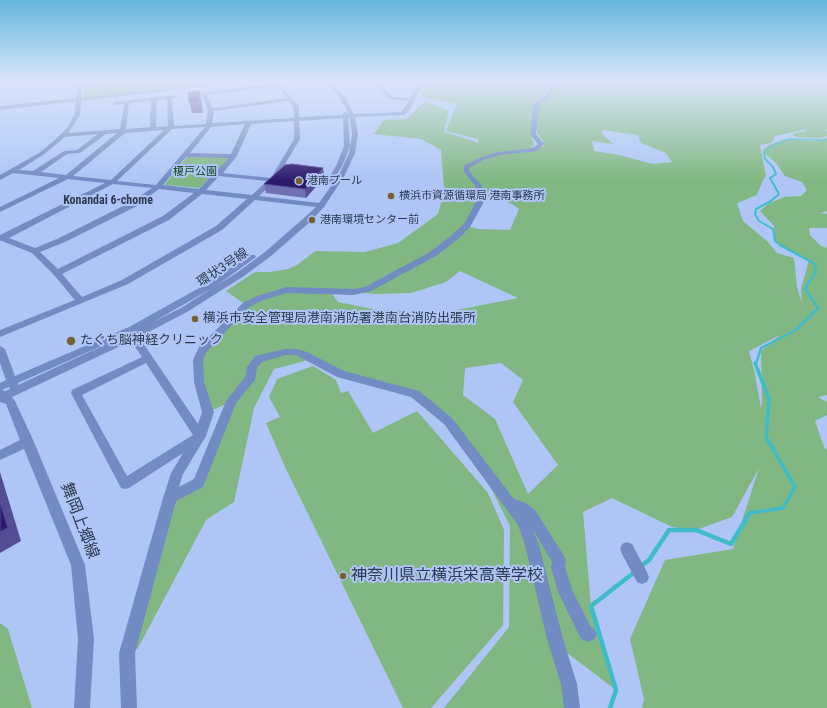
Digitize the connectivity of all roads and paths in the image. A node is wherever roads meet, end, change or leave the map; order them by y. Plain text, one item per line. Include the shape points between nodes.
1 (76, 114) edge
2 (125, 114) edge
3 (153, 114) edge
4 (170, 114) edge
5 (210, 114) edge
6 (296, 114) edge
7 (401, 114) edge
8 (535, 114) edge
9 (349, 116) junction
10 (296, 119) junction
11 (249, 122) junction
12 (209, 126) junction
13 (171, 127) junction
14 (153, 129) junction
15 (123, 131) junction
16 (105, 132) junction
17 (64, 135) junction
18 (185, 155) junction
19 (234, 156) junction
20 (13, 171) junction
21 (35, 173) junction
22 (217, 174) junction
23 (67, 177) junction
24 (0, 178) edge
25 (273, 180) junction
26 (112, 182) junction
27 (158, 187) junction
28 (200, 192) junction
29 (253, 197) junction
30 (318, 204) junction
31 (0, 210) edge
32 (1, 238) edge
33 (35, 251) junction
34 (57, 273) junction
35 (80, 300) junction
36 (133, 333) junction
37 (0, 334) edge
38 (0, 349) edge
39 (148, 358) junction
40 (6, 392) edge
41 (200, 436) junction
42 (28, 442) junction
43 (0, 455) edge
44 (169, 498) junction
45 (510, 504) junction
46 (630, 555) dead end
47 (641, 576) dead end
48 (589, 634) dead end
49 (82, 708) edge
50 (129, 708) edge
51 (572, 708) edge

1 - 17 street
2 - 15 street
3 - 14 street
4 - 13 street
5 - 12 street
6 - 10 street
7 - 9 street
8 - 41 street via 533,134 541,144 535,150 500,153 466,167 466,172 478,184 482,198 467,225 433,254 368,289 354,292 286,290 246,305 203,349 198,360 199,382 208,412
9 - 10 street
9 - 30 street, 環状3号線 via 355,134 352,153 342,175
10 - 11 street
10 - 25 street via 297,139
11 - 12 street
11 - 19 street
12 - 13 street
12 - 18 street
13 - 14 street
13 - 26 street
14 - 15 street
15 - 16 street
15 - 23 street
16 - 17 street
16 - 21 street via 78,152 66,152
17 - 20 street via 41,154
18 - 19 street
18 - 27 street
19 - 22 street
20 - 21 street
20 - 24 street
21 - 23 street
22 - 25 street
22 - 28 street
23 - 26 street
23 - 31 street
25 - 29 street
26 - 27 street
26 - 32 street
27 - 28 street
27 - 33 street via 134,204
28 - 29 street
28 - 34 street via 166,218
29 - 30 street
29 - 35 street via 219,228 125,282
30 - 36 street, 環状3号線 via 290,236 241,274 184,310
32 - 33 street
33 - 34 street
34 - 35 street
35 - 37 street
36 - 39 street
36 - 40 street, 環状3号線
38 - 40 street, 舞岡上郷線
39 - 41 street
39 - 41 street via 76,393 125,484
40 - 42 street, 舞岡上郷線
41 - 44 street via 177,472
42 - 43 street
42 - 49 street, 舞岡上郷線 via 78,565 86,639
44 - 45 street via 199,483 231,401 251,377 252,367 259,360 285,352 296,352 341,374 415,394 448,421
44 - 50 street via 127,653
45 - 48 street via 521,507 530,514 541,531 559,562 564,592 586,634
45 - 51 street via 523,522 532,545 569,684
46 - 47 street

